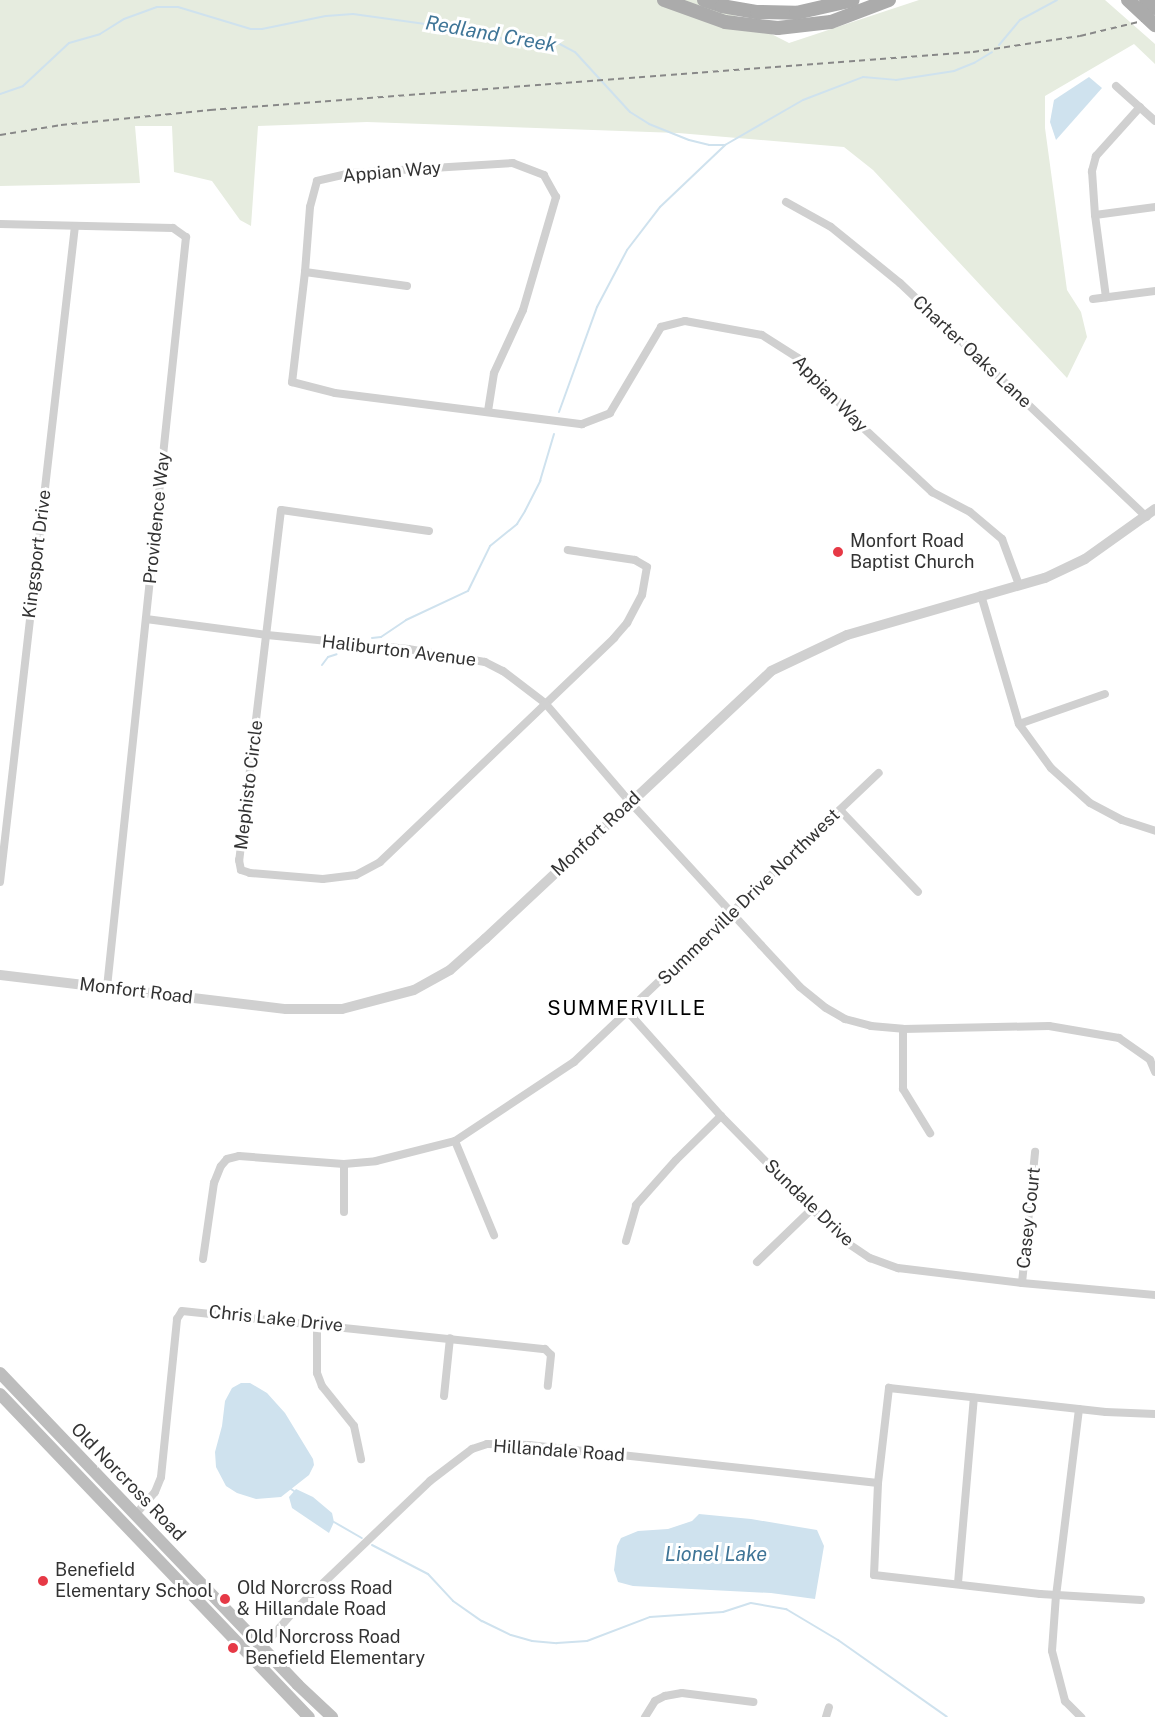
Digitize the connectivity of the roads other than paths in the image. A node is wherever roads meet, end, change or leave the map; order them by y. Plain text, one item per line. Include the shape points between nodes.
1 (664, 0) edge
2 (704, 0) edge
3 (853, 0) edge
4 (889, 0) edge
5 (1128, 0) edge
6 (1146, 0) edge
7 (827, 7) junction
8 (1155, 8) edge
9 (831, 22) junction
10 (1155, 25) edge
11 (1116, 86) dead end
12 (1140, 107) junction
13 (1155, 121) edge
14 (786, 202) dead end
15 (1155, 207) edge
16 (1095, 215) junction
17 (0, 224) edge
18 (75, 226) junction
19 (305, 272) junction
20 (407, 286) dead end
21 (1155, 291) edge
22 (1106, 297) junction
23 (1094, 299) dead end
24 (488, 411) junction
25 (1152, 516) edge
26 (429, 531) dead end
27 (568, 550) dead end
28 (1019, 585) junction
29 (981, 595) junction
30 (146, 619) junction
31 (267, 635) junction
32 (1105, 694) dead end
33 (544, 704) junction
34 (1019, 724) junction
35 (879, 773) dead end
36 (630, 802) junction
37 (840, 810) junction
38 (1155, 831) edge
39 (2, 844) edge
40 (0, 882) edge
41 (918, 892) dead end
42 (732, 912) junction
43 (0, 975) edge
44 (107, 988) junction
45 (628, 1012) junction
46 (903, 1029) junction
47 (1155, 1072) edge
48 (721, 1116) junction
49 (930, 1133) dead end
50 (455, 1142) junction
51 (1035, 1152) dead end
52 (344, 1164) junction
53 (813, 1209) junction
54 (344, 1212) dead end
55 (494, 1235) dead end
56 (626, 1241) dead end
57 (203, 1259) dead end
58 (757, 1262) dead end
59 (1022, 1283) junction
60 (1155, 1295) edge
61 (317, 1324) junction
62 (450, 1338) junction
63 (0, 1373) edge
64 (548, 1386) dead end
65 (0, 1394) edge
66 (444, 1396) dead end
67 (974, 1398) junction
68 (1079, 1409) junction
69 (1155, 1414) edge
70 (361, 1459) dead end
71 (878, 1483) junction
72 (135, 1515) junction
73 (958, 1583) junction
74 (1056, 1595) junction
75 (1141, 1600) dead end
76 (262, 1647) junction
77 (252, 1659) junction
78 (753, 1702) dead end
79 (829, 1707) dead end
80 (309, 1717) edge
81 (332, 1717) edge
82 (645, 1717) edge
83 (825, 1717) edge
84 (1081, 1717) edge

1 - 9 main road via 696,14 750,26
2 - 7 main road via 757,12
3 - 7 main road
4 - 9 main road
5 - 10 main road, bridge
6 - 8 main road
7 - 9 main road
11 - 12 street
12 - 13 street
12 - 16 street via 1096,156 1092,171
14 - 25 street, Charter Oaks Lane via 831,227 900,283
15 - 16 street
16 - 22 street
17 - 18 street, Providence Way
18 - 30 street, Providence Way via 173,228 186,237
18 - 39 street, Kingsport Drive
19 - 20 street
19 - 24 street, Appian Way via 292,382 335,393
19 - 24 street, Appian Way via 310,207 317,182 351,173 513,163 544,175 556,197 523,310 494,373
21 - 22 street
22 - 23 street
24 - 28 street, Appian Way via 582,424 610,413 661,327 685,321 762,334 798,358 856,422 932,492 970,512 1002,539
25 - 28 street, Monfort Road via 1085,559 1045,578
26 - 31 street, Mephisto Circle via 281,510
27 - 33 street, Mephisto Circle via 642,562 647,567 646,579 627,623
28 - 29 street, Monfort Road
29 - 34 street
29 - 36 street, Monfort Road via 847,635 771,671
30 - 31 street, Haliburton Avenue
30 - 44 street, Providence Way
31 - 33 street, Haliburton Avenue via 408,649 485,662 503,671
31 - 33 street, Mephisto Circle via 239,860 241,870 250,873 323,879 356,875 380,862
32 - 34 street
33 - 36 street, Haliburton Avenue
34 - 38 street via 1050,768 1090,803
35 - 37 street, Summerville Drive Northwest
36 - 42 street
36 - 44 street, Monfort Road via 450,970 414,990 369,1004 320,1010
37 - 41 street
37 - 42 street, Summerville Drive Northwest
39 - 40 street, Kingsport Drive
42 - 45 street, Summerville Drive Northwest
42 - 46 street via 800,987 826,1008 846,1019
43 - 44 street, Monfort Road
45 - 48 street, Sundale Drive
45 - 50 street, Summerville Drive Northwest via 574,1062
46 - 47 street via 1061,1028 1119,1038 1149,1060
46 - 49 street via 903,1089
48 - 53 street, Sundale Drive
48 - 56 street via 636,1205
50 - 52 street, Summerville Drive Northwest via 387,1159
50 - 55 street
51 - 59 street, Casey Court
52 - 54 street
52 - 57 street, Summerville Drive Northwest via 239,1156 227,1159 214,1183
53 - 58 street
53 - 59 street, Sundale Drive via 846,1242 880,1263
59 - 60 street, Sundale Drive
61 - 62 street, Chris Lake Drive
61 - 70 street via 316,1373 354,1426
61 - 72 street, Chris Lake Drive via 182,1311 177,1319 161,1477 155,1492
62 - 64 street, Chris Lake Drive via 545,1349 551,1355
62 - 66 street
63 - 72 main road, Old Norcross Road
65 - 77 main road, Old Norcross Road
67 - 68 street
67 - 71 street via 889,1388
67 - 73 street
68 - 69 street
68 - 74 street
71 - 73 street via 874,1575
71 - 76 street, Hillandale Road via 529,1445 487,1444 472,1449 430,1481
72 - 76 main road, Old Norcross Road
73 - 74 street
74 - 75 street
74 - 84 street via 1052,1651 1065,1701
76 - 77 street, Hillandale Road
76 - 81 main road, Old Norcross Road
77 - 80 main road, Old Norcross Road
78 - 82 street via 682,1693 655,1701
79 - 83 street

